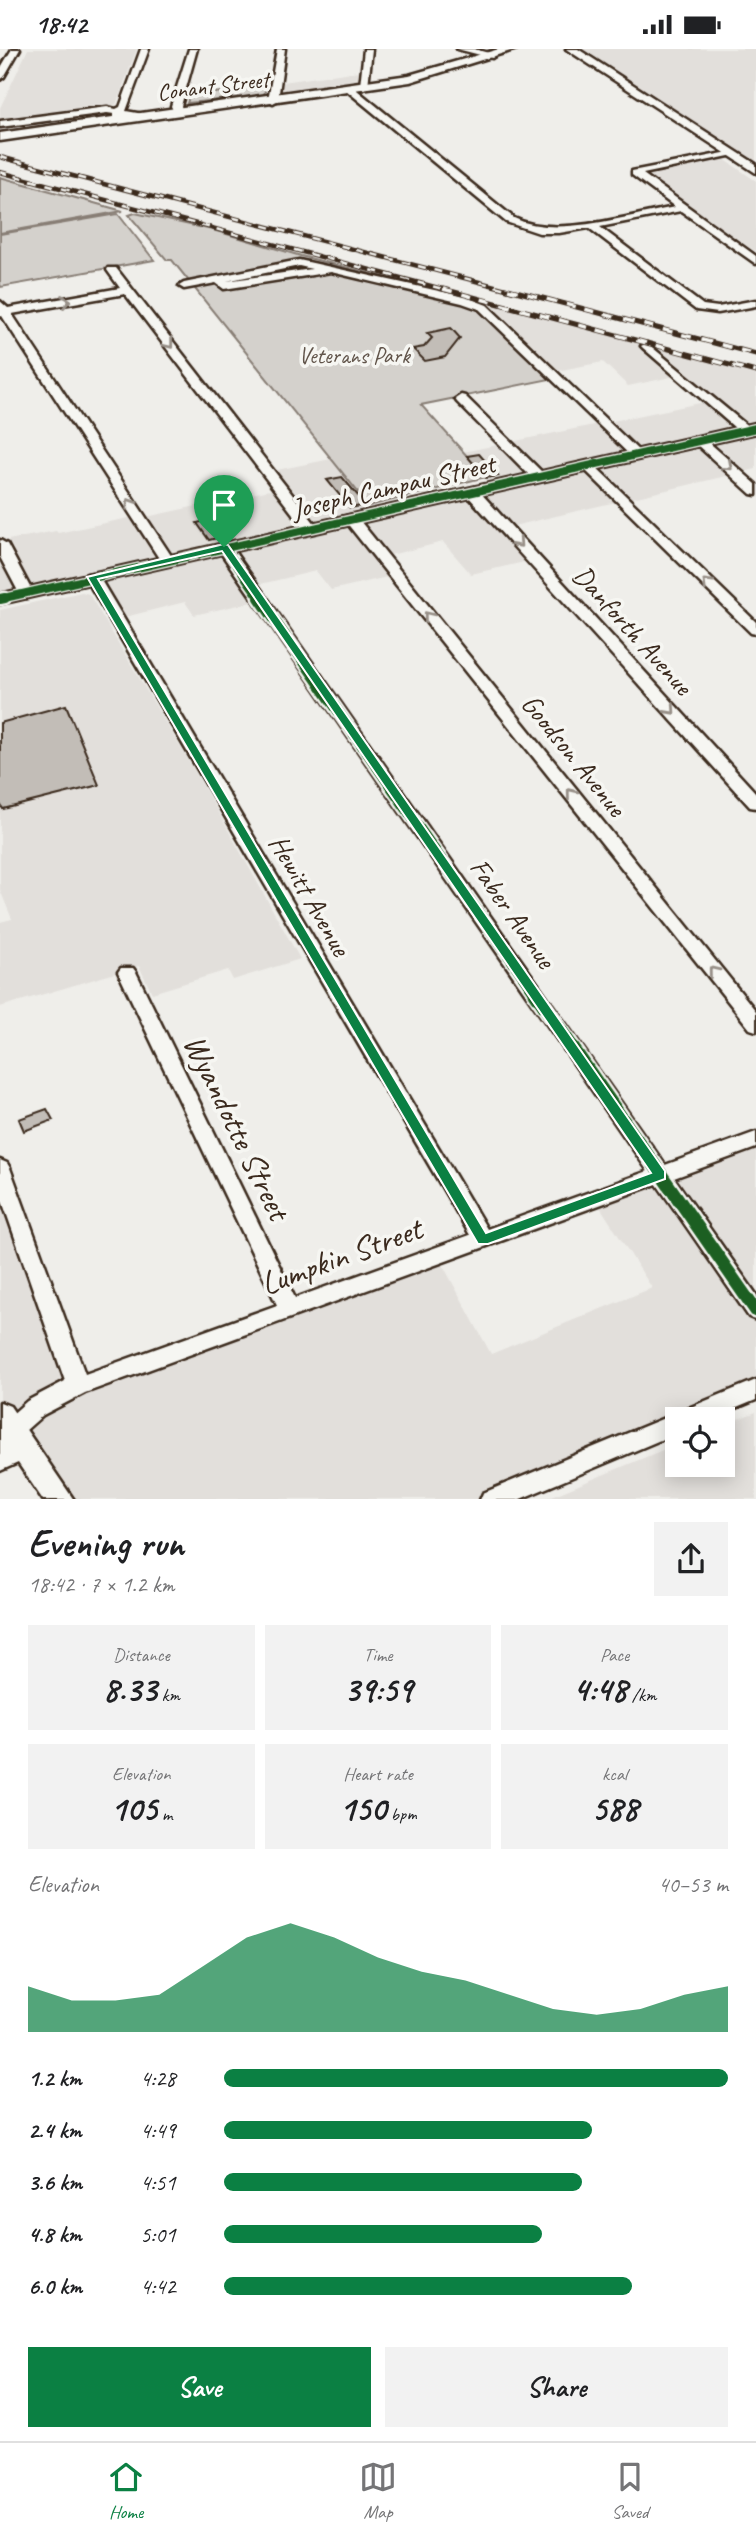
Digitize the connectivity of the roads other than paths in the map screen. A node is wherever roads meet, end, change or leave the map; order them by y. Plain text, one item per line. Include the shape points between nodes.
1 (16, 49) edge
2 (145, 49) edge
3 (193, 49) edge
4 (281, 49) edge
5 (368, 49) edge
6 (461, 49) edge
7 (511, 49) edge
8 (571, 49) edge
9 (492, 55) junction
10 (0, 77) edge
11 (364, 86) junction
12 (349, 88) junction
13 (273, 100) junction
14 (178, 112) junction
15 (119, 115) junction
16 (0, 124) edge
17 (0, 137) edge
18 (732, 153) junction
19 (756, 169) edge
20 (683, 208) junction
21 (591, 225) junction
22 (752, 244) dead end
23 (736, 247) junction
24 (756, 261) edge
25 (112, 271) dead end
26 (184, 286) dead end
27 (127, 290) junction
28 (756, 303) edge
29 (2, 310) edge
30 (647, 346) dead end
31 (461, 399) dead end
32 (751, 429) edge
33 (700, 441) junction
34 (637, 455) junction
35 (588, 466) junction
36 (539, 477) junction
37 (756, 491) edge
38 (472, 492) junction
39 (351, 519) junction
40 (311, 528) junction
41 (0, 544) edge
42 (224, 547) junction
43 (167, 560) junction
44 (92, 577) junction
45 (26, 593) junction
46 (0, 599) edge
47 (756, 630) edge
48 (756, 803) edge
49 (127, 972) dead end
50 (756, 1024) edge
51 (756, 1140) edge
52 (0, 1168) edge
53 (660, 1175) junction
54 (483, 1240) junction
55 (290, 1310) junction
56 (756, 1311) edge
57 (77, 1386) junction
58 (756, 1391) edge
59 (716, 1407) edge
60 (4, 1427) edge
61 (665, 1428) edge
62 (27, 1452) junction
63 (0, 1459) edge
64 (59, 1499) edge
65 (493, 1499) edge

1 - 10 street
2 - 15 street
3 - 14 street
4 - 13 street
5 - 11 street
6 - 9 street
7 - 9 main road, Conant Street
8 - 18 street
9 - 11 main road, Conant Street
11 - 12 main road, Conant Street
12 - 13 main road, Conant Street
12 - 21 street via 510,220 537,231
13 - 14 main road, Conant Street
14 - 15 main road, Conant Street
15 - 16 street
15 - 17 main road, Conant Street
18 - 19 street
18 - 20 street via 636,171 636,176
20 - 21 street
20 - 23 street
21 - 28 street via 700,309
22 - 23 street
23 - 24 street
25 - 27 street
26 - 34 street via 219,279 224,286 331,269 466,300 483,307
29 -> 27 street
27 -> 40 street
43 -> 29 street
30 - 32 street
31 - 36 street
32 - 33 street, Joseph Campau Street
33 - 34 street, Joseph Campau Street
33 -> 37 street
34 - 35 street, Joseph Campau Street
35 - 36 street, Joseph Campau Street
47 -> 35 street
36 - 38 street, Joseph Campau Street
38 - 39 street, Joseph Campau Street
38 -> 48 street, Danforth Avenue
39 - 40 street, Joseph Campau Street
50 -> 39 street, Goodson Avenue
40 - 42 street, Joseph Campau Street
41 - 45 street
42 - 43 street, Joseph Campau Street
42 - 53 street, Faber Avenue
43 - 44 street, Joseph Campau Street
44 - 45 street, Joseph Campau Street
44 - 54 street, Hewitt Avenue
45 - 46 street, Joseph Campau Street
49 - 55 street, Wyandotte Street
51 - 53 street, Lumpkin Street
52 - 57 street
53 - 54 street, Lumpkin Street
53 - 56 street, Faber Avenue
54 - 55 street, Lumpkin Street
55 - 57 street, Lumpkin Street
57 - 60 street, Lumpkin Street
58 - 59 street
60 - 62 street
61 - 65 street
62 - 63 street via 15,1450
62 - 64 street

